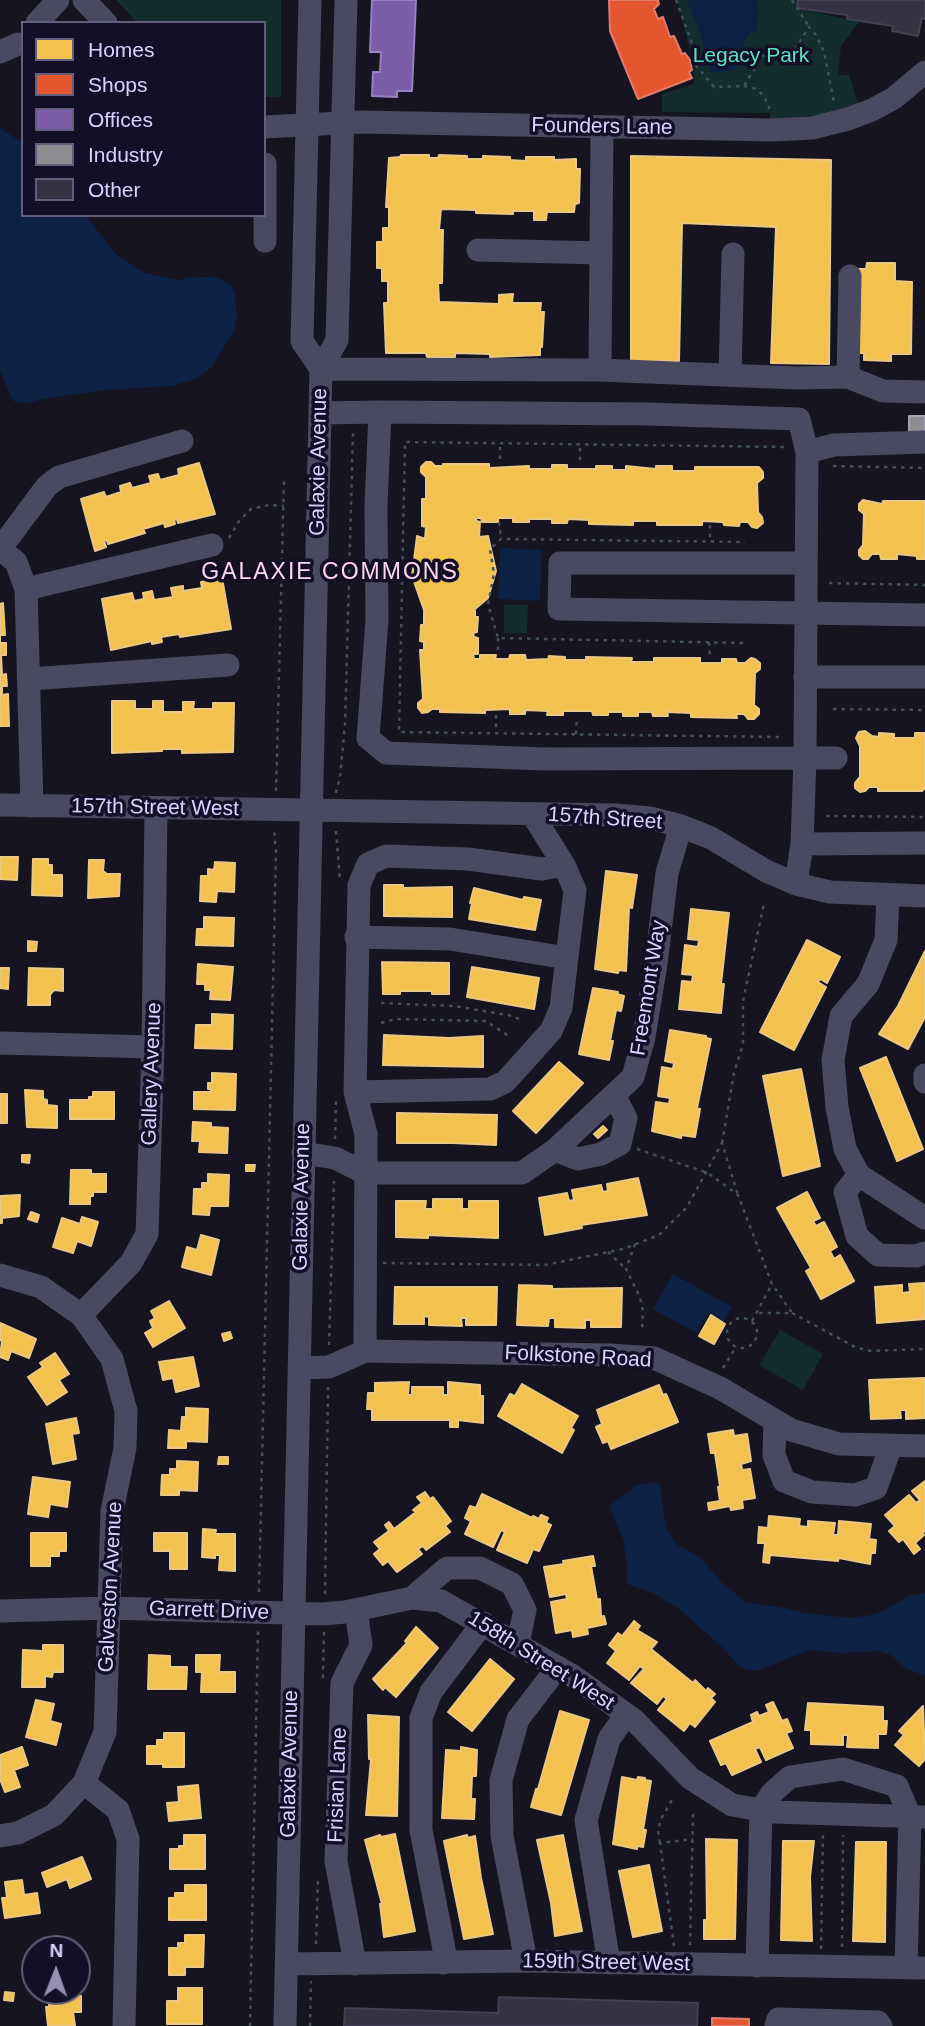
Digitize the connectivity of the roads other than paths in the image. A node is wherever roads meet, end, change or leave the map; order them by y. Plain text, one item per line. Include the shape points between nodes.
1 (58, 0) edge
2 (84, 0) edge
3 (310, 0) edge
4 (346, 0) edge
5 (39, 21) edge
6 (104, 21) edge
7 (921, 84) edge
8 (342, 123) junction
9 (308, 125) junction
10 (266, 127) edge
11 (602, 127) junction
12 (264, 217) edge
13 (265, 241) dead end
14 (478, 250) dead end
15 (600, 253) junction
16 (733, 254) dead end
17 (850, 276) dead end
18 (321, 369) junction
19 (600, 370) junction
20 (730, 376) junction
21 (848, 377) junction
22 (925, 392) edge
23 (380, 412) junction
24 (320, 413) junction
25 (182, 441) dead end
26 (925, 442) edge
27 (807, 452) junction
28 (212, 545) road end
29 (0, 549) edge
30 (806, 563) junction
31 (26, 589) junction
32 (806, 612) junction
33 (925, 615) edge
34 (228, 666) dead end
35 (805, 677) junction
36 (925, 677) edge
37 (30, 680) junction
38 (805, 758) junction
39 (836, 758) dead end
40 (0, 805) edge
41 (32, 806) junction
42 (156, 809) junction
43 (311, 811) junction
44 (532, 814) junction
45 (681, 826) junction
46 (925, 843) edge
47 (802, 844) junction
48 (564, 865) junction
49 (796, 884) junction
50 (888, 896) junction
51 (925, 896) edge
52 (356, 937) junction
53 (567, 958) junction
54 (0, 1043) edge
55 (153, 1047) junction
56 (925, 1075) edge
57 (925, 1082) edge
58 (345, 1093) junction
59 (614, 1095) junction
60 (555, 1150) junction
61 (303, 1153) junction
62 (365, 1172) junction
63 (859, 1175) junction
64 (925, 1217) edge
65 (925, 1253) edge
66 (0, 1275) edge
67 (81, 1315) junction
68 (365, 1351) junction
69 (299, 1367) junction
70 (775, 1421) junction
71 (891, 1446) junction
72 (925, 1446) edge
73 (412, 1598) junction
74 (109, 1608) junction
75 (356, 1610) junction
76 (0, 1611) edge
77 (293, 1614) junction
78 (483, 1623) junction
79 (517, 1643) junction
80 (558, 1667) junction
81 (626, 1715) junction
82 (84, 1783) junction
83 (761, 1810) junction
84 (917, 1817) edge
85 (0, 1836) edge
86 (526, 1961) junction
87 (443, 1963) junction
88 (609, 1963) junction
89 (287, 1964) junction
90 (355, 1964) junction
91 (757, 1966) junction
92 (916, 1968) edge
93 (124, 2026) edge
94 (285, 2026) edge
95 (776, 2026) edge
96 (881, 2026) edge

1 - 5 street
2 - 6 street
3 - 9 street, Galaxie Avenue
4 - 8 street, Galaxie Avenue
7 - 11 street, Founders Lane via 872,110 812,128
8 - 9 street, Founders Lane
8 - 11 street, Founders Lane
8 - 18 street, Galaxie Avenue via 337,340
9 - 10 street, Founders Lane
9 - 18 street, Galaxie Avenue via 302,341
11 - 15 street
12 - 13 street
14 - 15 street
15 - 19 street
16 - 20 street
17 - 21 street
18 - 19 street
18 - 24 street, Galaxie Avenue
19 - 20 street
20 - 21 street
21 - 22 street via 883,391
23 - 24 street
23 - 27 street via 799,419
23 - 38 street via 377,620 368,738 386,753 544,759
24 - 43 street, Galaxie Avenue
25 - 29 street via 59,477 47,486
26 - 27 street via 835,445
27 - 30 street
28 - 31 street
29 - 31 street via 16,562
30 - 32 street
30 - 32 street via 560,563 559,608
31 - 37 street
32 - 33 street
32 - 35 street
34 - 37 street
35 - 36 street
35 - 38 street
37 - 41 street
38 - 39 street
38 - 47 street
40 - 41 street, 157th Street West
41 - 42 street, 157th Street West
42 - 43 street, 157th Street West
42 - 55 street, Gallery Avenue
43 - 44 street, 157th Street
43 - 61 street, Galaxie Avenue
44 - 45 street, 157th Street via 627,816
44 - 48 street
45 - 49 street, 157th Street
45 - 59 street, Freemont Way via 667,873 644,1037 633,1077
46 - 47 street
47 - 49 street
48 - 52 street via 542,869 468,859 386,856 368,864 359,884
48 - 53 street via 575,890
49 - 50 street, 157th Street via 830,892
50 - 51 street, 157th Street
50 - 63 street via 886,940 868,984 841,1016 833,1060 845,1149
52 - 53 street via 450,939
52 - 58 street
53 - 58 street via 561,1009 551,1031 505,1082 490,1089
54 - 55 street
55 - 67 street, Gallery Avenue via 147,1234 131,1263
56 - 57 street
58 - 62 street via 366,1135
59 - 60 street, Freemont Way
59 - 60 street via 626,1118 620,1144 578,1158
60 - 62 street, Freemont Way via 522,1173
61 - 62 street, Freemont Way via 335,1158
61 - 69 street, Galaxie Avenue
62 - 68 street
63 - 64 street
63 - 65 street via 845,1192 857,1236 878,1255
66 - 67 street via 41,1287
67 - 74 street, Galveston Avenue via 113,1360 126,1411 125,1448 111,1511
68 - 69 street, Folkstone Road via 329,1367
68 - 70 street, Folkstone Road via 654,1358 720,1388
69 - 77 street, Galaxie Avenue
70 - 71 street, Folkstone Road via 839,1444
70 - 71 street via 774,1455 784,1481 812,1492 855,1495 876,1489
71 - 72 street, Folkstone Road
73 - 75 street, 158th Street West
73 - 78 street, 158th Street West via 441,1601
73 - 79 street via 447,1568 480,1567 512,1584 525,1610
74 - 76 street, Garrett Drive
74 - 77 street, Garrett Drive
74 - 82 street, Galveston Avenue via 105,1732
75 - 77 street, 158th Street West
75 - 90 street, Frisian Lane via 362,1645 342,1683 336,1861
77 - 89 street, Galaxie Avenue
78 - 79 street, 158th Street West
78 - 87 street via 431,1692 421,1718 421,1830
79 - 80 street, 158th Street West
80 - 81 street, 158th Street West
80 - 86 street via 519,1719 501,1780 502,1836
81 - 83 street, 158th Street West via 690,1778 732,1805
81 - 88 street via 609,1739 586,1820
82 - 85 street via 54,1815 18,1833
82 - 93 street via 118,1810 128,1839
83 - 84 street, 158th Street West
83 - 84 street via 790,1777 844,1769 897,1786
83 - 91 street
84 - 92 street
86 - 87 street, 159th Street West
86 - 88 street, 159th Street West
87 - 90 street, 159th Street West
88 - 91 street, 159th Street West
89 - 90 street, 159th Street West
89 - 94 street, Galaxie Avenue
91 - 92 street, 159th Street West
95 - 96 street via 778,2019 877,2022

